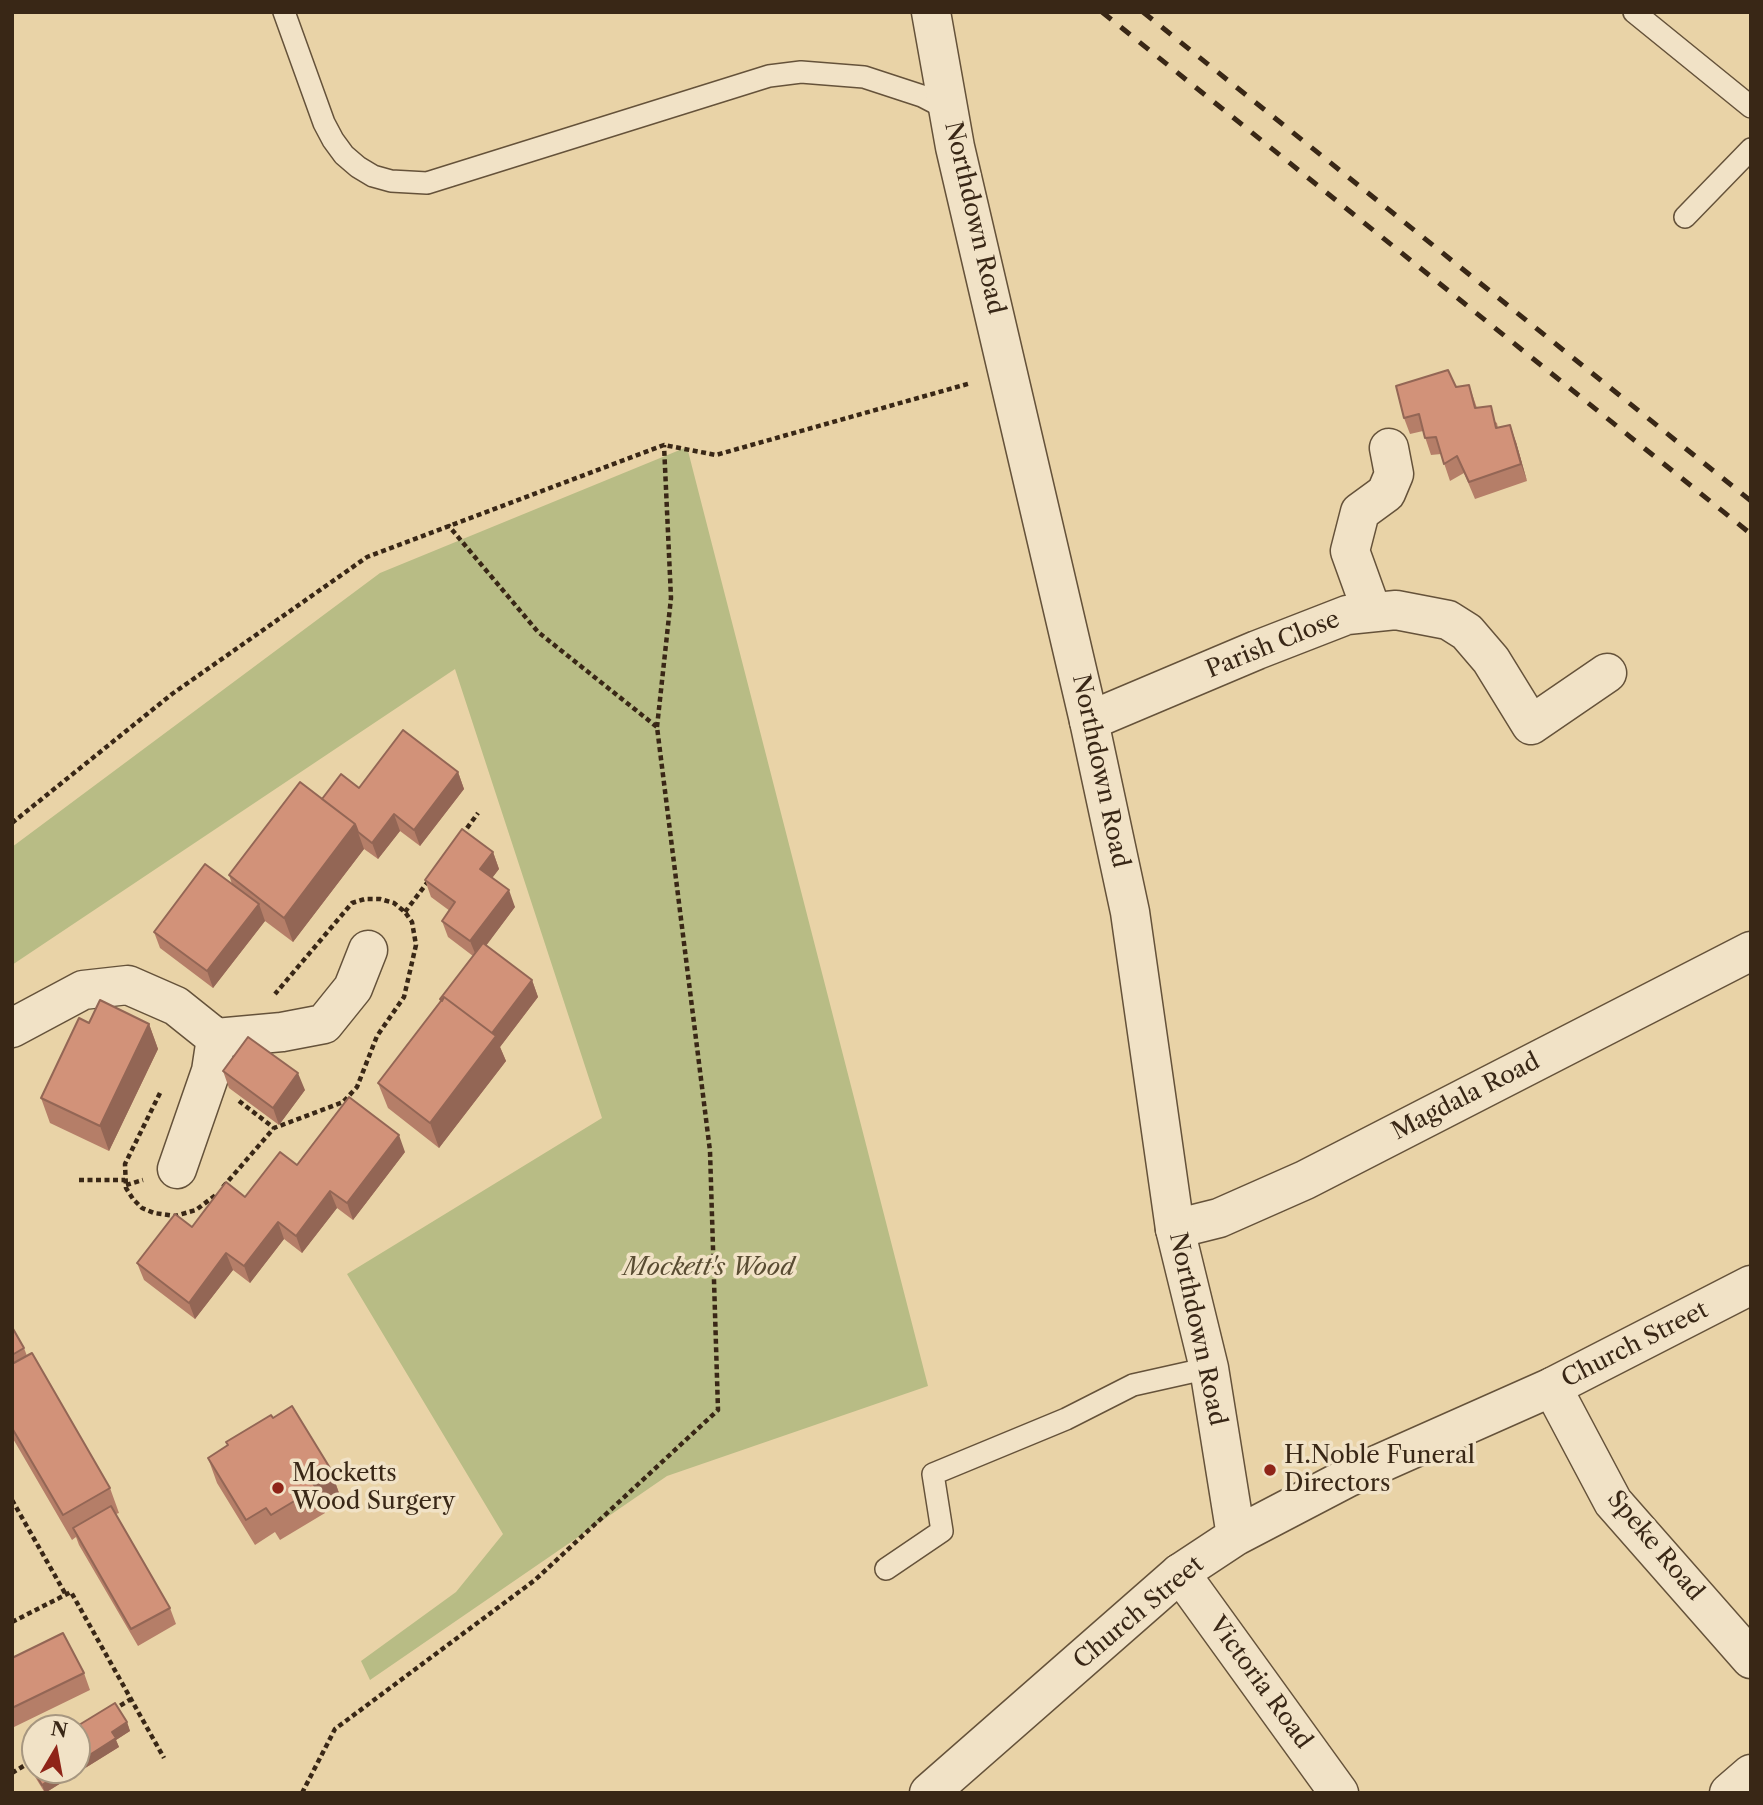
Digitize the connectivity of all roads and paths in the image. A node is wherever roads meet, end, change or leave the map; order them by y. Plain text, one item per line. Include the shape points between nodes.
1 (284, 12) edge
2 (931, 12) edge
3 (1634, 12) edge
4 (1751, 107) edge
5 (949, 110) junction
6 (1751, 149) edge
7 (1685, 216) dead end
8 (1009, 372) junction
9 (664, 445) junction
10 (1389, 448) dead end
11 (448, 525) junction
12 (1372, 612) junction
13 (1607, 673) dead end
14 (1089, 721) junction
15 (657, 727) junction
16 (478, 813) dead end
17 (12, 823) edge
18 (462, 835) edge
19 (438, 868) edge
20 (405, 912) junction
21 (368, 950) dead end
22 (1751, 951) edge
23 (12, 1028) edge
24 (229, 1037) junction
25 (274, 1128) edge
26 (177, 1168) dead end
27 (79, 1180) dead end
28 (125, 1180) dead end
29 (1175, 1229) junction
30 (1751, 1285) edge
31 (1209, 1368) junction
32 (1552, 1387) junction
33 (12, 1500) edge
34 (1236, 1536) junction
35 (886, 1569) dead end
36 (1180, 1573) junction
37 (66, 1595) junction
38 (12, 1622) edge
39 (1751, 1659) edge
40 (131, 1699) junction
41 (109, 1712) edge
42 (164, 1758) dead end
43 (1751, 1774) edge
44 (302, 1793) edge
45 (929, 1793) edge
46 (1339, 1793) edge
47 (1729, 1793) edge

1 - 5 lane via 333,140 358,167 400,183 427,183 769,76 802,72 863,78 922,96
2 - 5 street, Northdown Road
3 - 4 lane
5 - 8 street, Northdown Road
6 - 7 lane
8 - 9 path via 716,455
8 - 14 street, Northdown Road
9 - 11 path
9 - 15 path via 671,598
10 - 12 street via 1394,474 1386,493 1360,512 1350,551
11 - 15 path via 538,632
11 - 17 path via 367,557 172,694
12 - 13 street, Parish Close via 1396,610 1448,620 1467,632 1491,660 1531,724
12 - 14 street, Parish Close via 1347,615
14 - 29 street, Northdown Road via 1130,912
15 - 44 path via 710,1151 718,1410 535,1580 335,1729
16 - 18 path
19 - 20 path
20 - 24 path via 380,899 352,903
20 - 25 path via 416,944 404,997 377,1036 357,1087 344,1102
21 - 24 street via 353,988 324,1024
22 - 29 street, Magdala Road via 1305,1180 1219,1218
23 - 24 street via 83,990 128,985
24 - 26 street via 211,1071
27 - 28 path
29 - 31 street, Northdown Road
30 - 32 street, Church Street
31 - 34 street, Northdown Road
31 - 35 lane via 1133,1385 1066,1419 933,1474 942,1531
32 - 34 street, Church Street via 1347,1478
32 - 39 street, Speke Road via 1613,1502
33 - 37 path
34 - 36 street, Church Street
36 - 45 street, Church Street
36 - 46 street, Victoria Road
37 - 38 path
37 - 40 path via 71,1592
40 - 41 path
40 - 42 path
43 - 47 street

